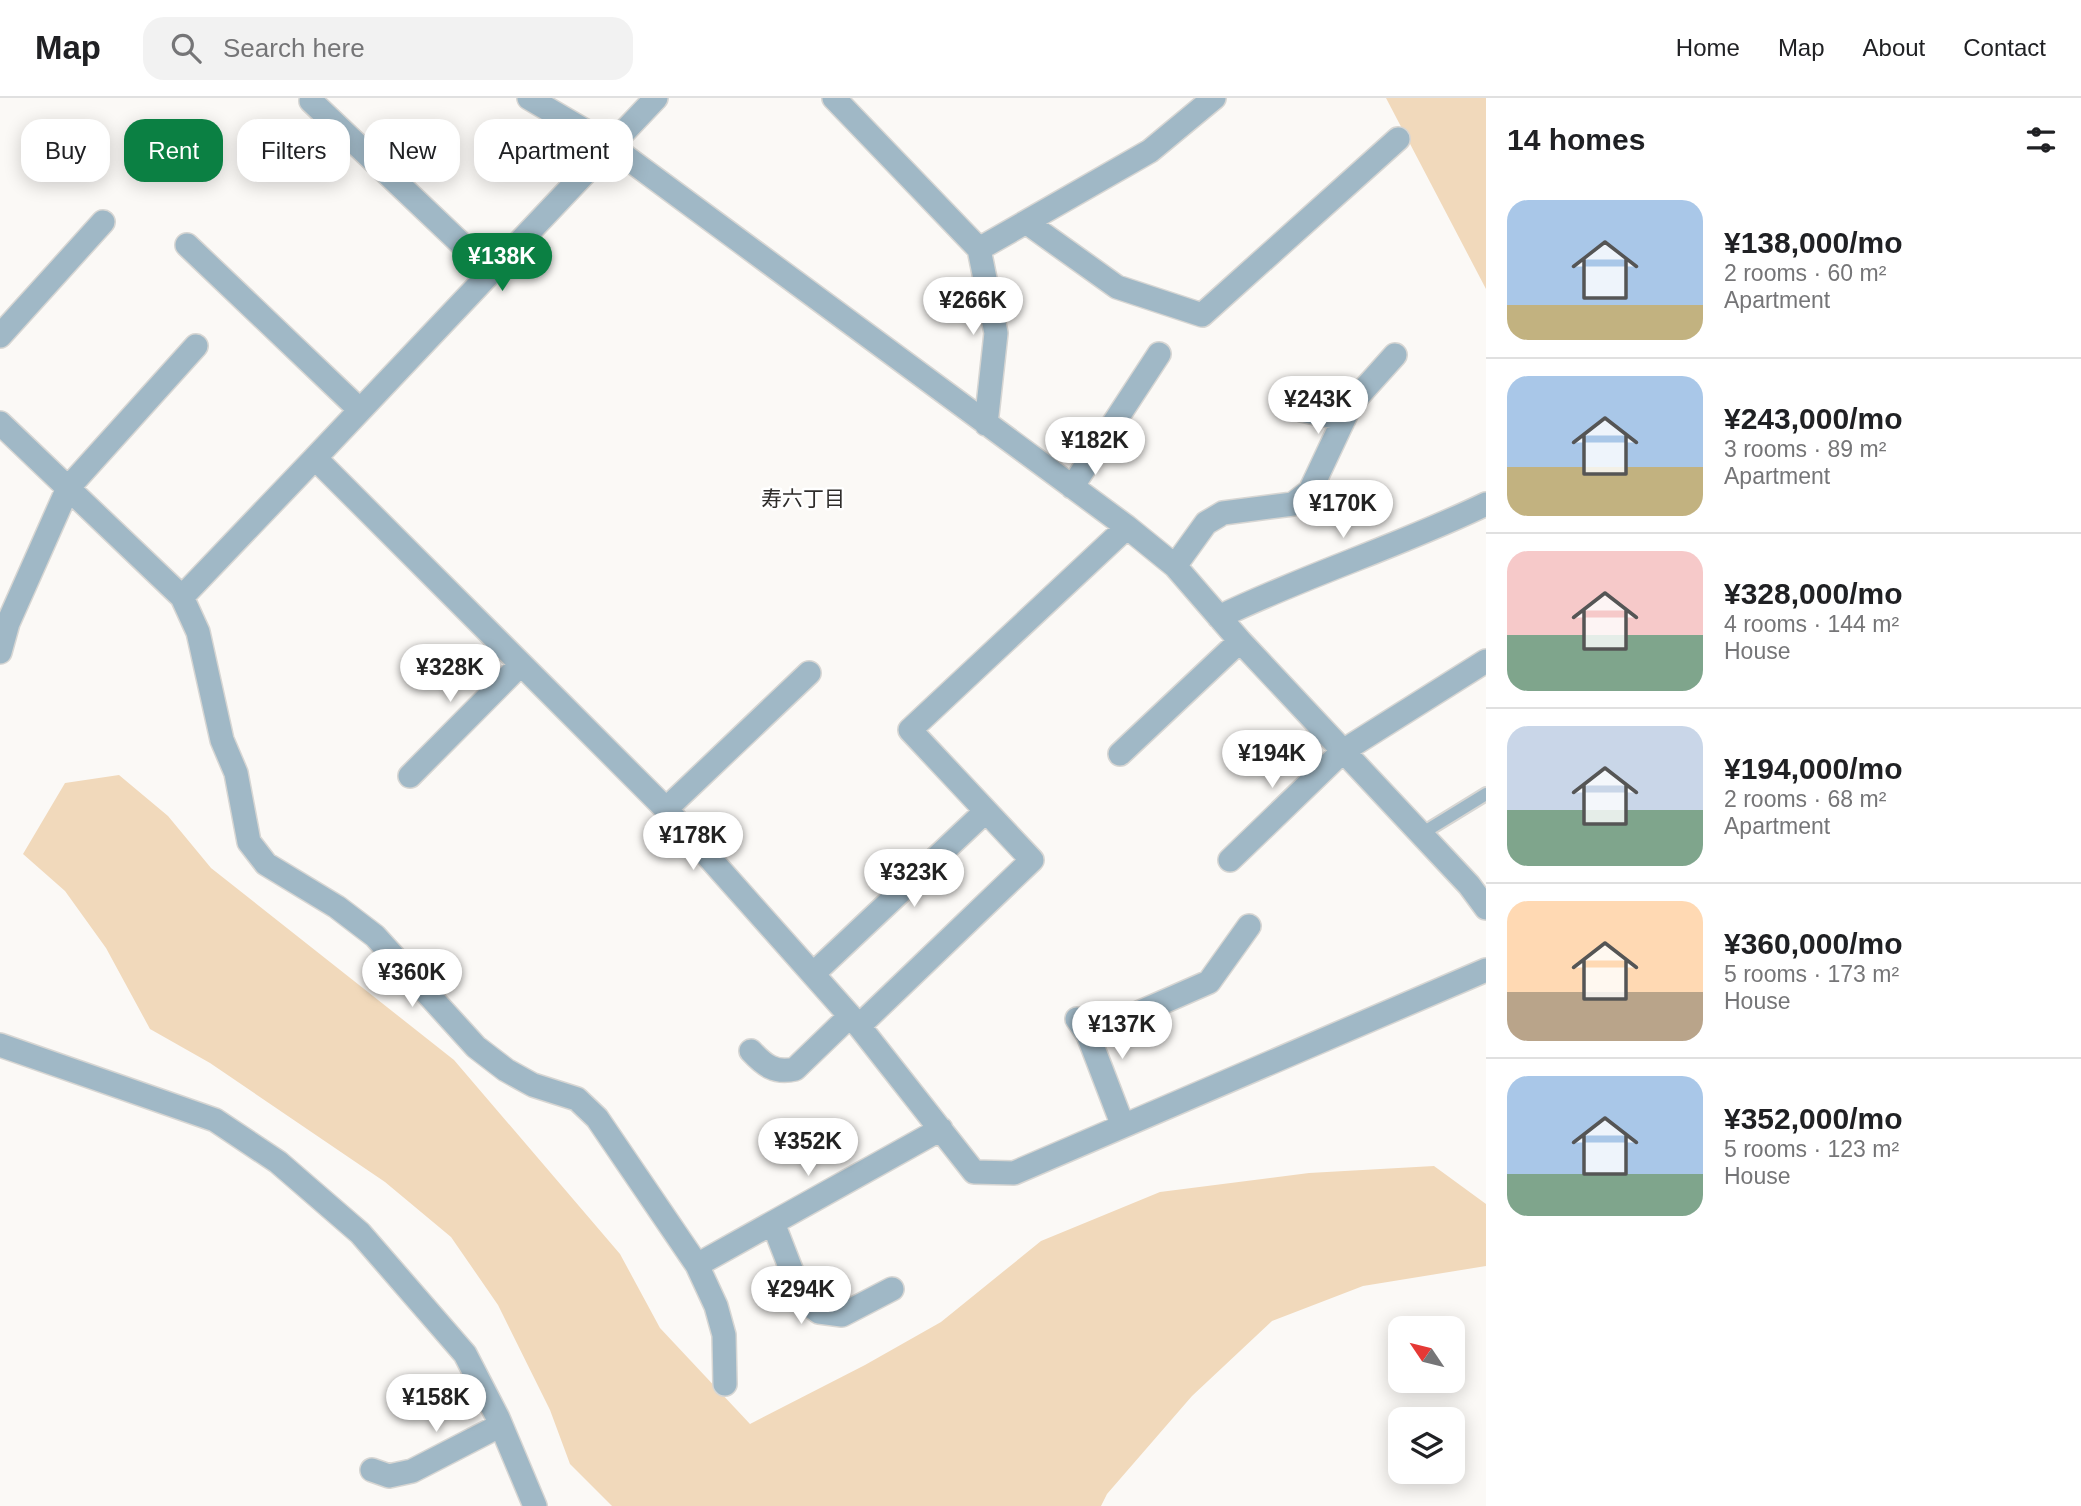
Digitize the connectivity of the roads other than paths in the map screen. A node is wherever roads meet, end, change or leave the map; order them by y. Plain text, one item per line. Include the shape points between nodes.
1 (529, 98) edge
2 (656, 98) edge
3 (834, 98) edge
4 (1214, 98) edge
5 (311, 101) dead end
6 (565, 119) edge
7 (633, 123) edge
8 (1398, 139) dead end
9 (633, 162) edge
10 (577, 182) edge
11 (103, 222) dead end
12 (1026, 222) junction
13 (187, 245) dead end
14 (979, 249) junction
15 (491, 272) junction
16 (0, 336) edge
17 (196, 346) dead end
18 (1159, 354) dead end
19 (1395, 355) dead end
20 (360, 410) junction
21 (1301, 410) dead end
22 (1343, 419) junction
23 (0, 423) edge
24 (986, 424) junction
25 (315, 458) junction
26 (1072, 487) junction
27 (68, 488) junction
28 (1486, 504) edge
29 (1127, 527) junction
30 (1175, 566) junction
31 (182, 597) junction
32 (1219, 617) junction
33 (4, 619) edge
34 (1240, 640) junction
35 (0, 652) edge
36 (1486, 661) edge
37 (521, 663) junction
38 (809, 673) dead end
39 (1343, 751) junction
40 (1121, 754) dead end
41 (410, 776) dead end
42 (1486, 794) edge
43 (666, 809) junction
44 (986, 811) junction
45 (1421, 834) junction
46 (1230, 860) dead end
47 (1486, 908) edge
48 (1249, 926) dead end
49 (1486, 970) edge
50 (813, 974) junction
51 (854, 1021) junction
52 (0, 1045) edge
53 (751, 1051) dead end
54 (1123, 1126) junction
55 (941, 1129) junction
56 (773, 1223) junction
57 (697, 1265) junction
58 (892, 1289) dead end
59 (724, 1384) dead end
60 (501, 1424) junction
61 (372, 1470) dead end
62 (535, 1506) edge

1 - 6 street
2 - 7 street
3 - 14 street
4 - 12 street via 1150,150
5 - 15 street
8 - 12 street via 1202,315 1117,287
9 - 24 street
10 - 15 street
11 - 16 street
12 - 14 street
13 - 20 street
14 - 24 street via 996,333
15 - 20 street
17 - 27 street
18 - 26 street
19 - 22 street
20 - 25 street
21 - 22 street
22 - 30 street via 1310,491 1293,504 1223,513 1206,523
23 - 27 street
24 - 26 street
25 - 31 street
25 - 37 street
26 - 29 street
27 - 31 street
27 - 33 street
28 - 32 street
29 - 30 street
29 - 44 street via 910,730
30 - 32 street
31 - 57 street via 198,632 222,740 236,773 249,842 257,853 266,864 375,936 476,1048 533,1085 577,1099 597,1118
32 - 34 street
33 - 35 street
34 - 39 street
34 - 40 street
36 - 39 street
37 - 41 street
37 - 43 street
38 - 43 street
39 - 45 street
39 - 46 street
42 - 45 lane
43 - 50 street
44 - 50 street
44 - 51 street via 1032,860
45 - 47 street
48 - 54 street via 1209,982 1083,1027
49 - 54 street
50 - 51 street
51 - 53 street via 795,1069 783,1072 765,1066
51 - 55 street
52 - 60 street via 215,1119 278,1162 359,1233 465,1354
54 - 55 street via 1014,1173 974,1172
55 - 56 street
56 - 57 street
56 - 58 street via 803,1300 819,1312 842,1315
57 - 59 street via 724,1335
60 - 61 street via 412,1471 389,1476
60 - 62 street

